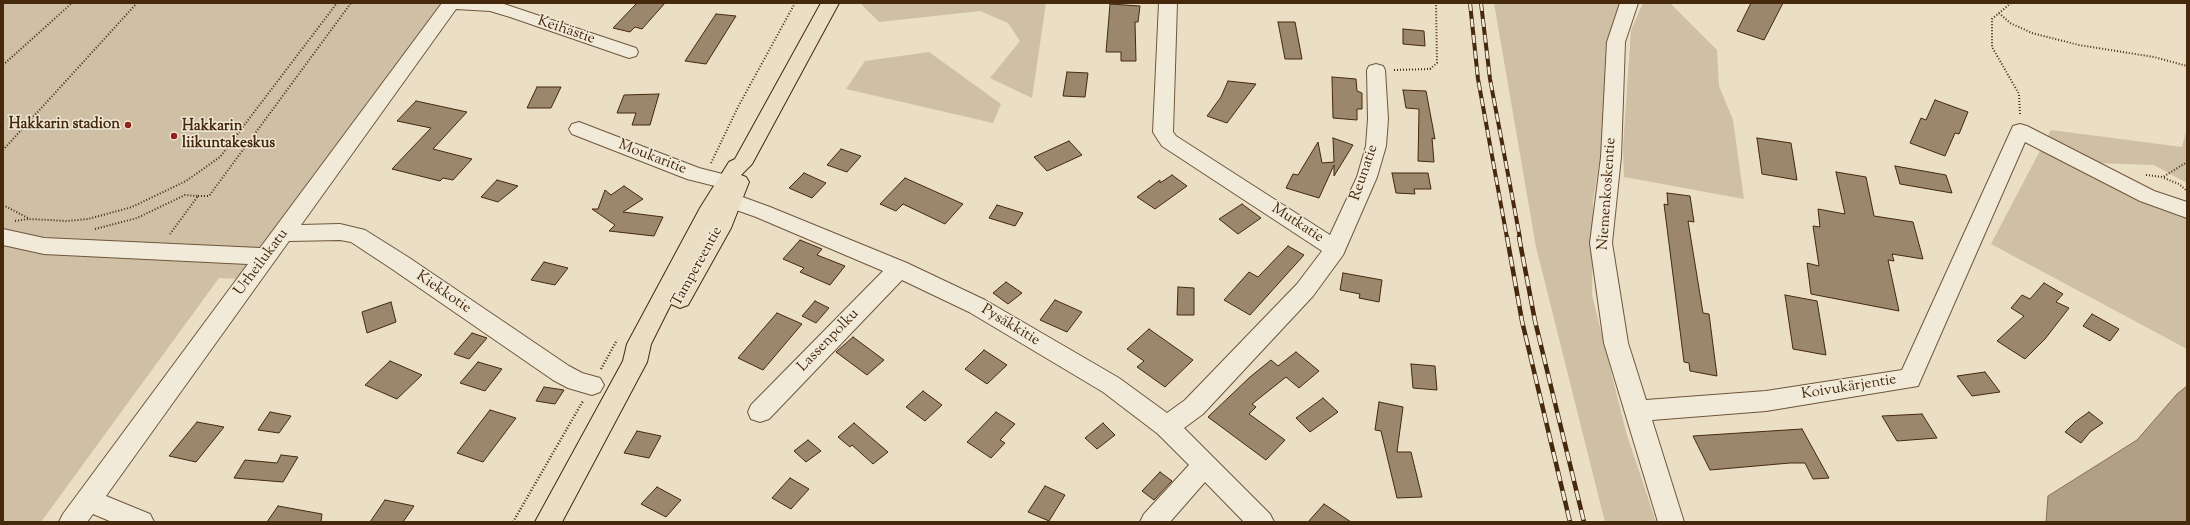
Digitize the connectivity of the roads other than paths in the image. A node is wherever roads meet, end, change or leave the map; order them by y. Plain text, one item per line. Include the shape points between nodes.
1 (451, 3) edge
2 (456, 3) edge
3 (830, 3) edge
4 (1168, 3) edge
5 (1629, 3) edge
6 (629, 52) dead end
7 (1376, 70) road end
8 (579, 129) dead end
9 (725, 193) junction
10 (2187, 210) edge
11 (285, 233) junction
12 (3, 237) edge
13 (1335, 249) junction
14 (266, 257) junction
15 (898, 269) junction
16 (592, 385) road end
17 (1638, 411) junction
18 (760, 412) dead end
19 (1167, 427) junction
20 (1205, 465) junction
21 (88, 500) junction
22 (72, 522) edge
23 (141, 522) edge
24 (548, 522) edge
25 (1153, 522) edge
26 (1261, 522) edge
27 (1672, 522) edge

1 - 11 street, Urheilukatu
2 - 6 street, Keihästie via 491,6 516,13
3 - 9 main road, Tampereentie via 742,164 744,168
4 - 13 street, Mutkatie via 1163,132 1169,141
5 - 17 street, Niemenkoskentie via 1616,42 1612,82 1611,157 1601,243 1616,343
7 - 13 street, Reunatie via 1376,146 1367,177
8 - 9 street, Moukaritie via 704,176
9 - 15 street, Pysäkkitie
9 - 24 main road, Tampereentie via 716,237 653,346 635,362
10 - 17 street, Koivukärjentie via 2147,196 2020,131 1910,379 1766,401
11 - 14 street, Urheilukatu
11 - 16 street, Kiekkotie via 340,232 357,236 561,373 576,381
12 - 14 street via 44,246
13 - 19 street, Mutkatie via 1305,290 1194,407
14 - 21 street, Urheilukatu
15 - 18 street, Lassenpolku
15 - 19 street, Pysäkkitie via 976,306 1111,385
17 - 27 street, Niemenkoskentie
19 - 20 street, Pysäkkitie
20 - 25 street
20 - 26 street, Pysäkkitie
21 - 22 street, Urheilukatu
21 - 23 street

